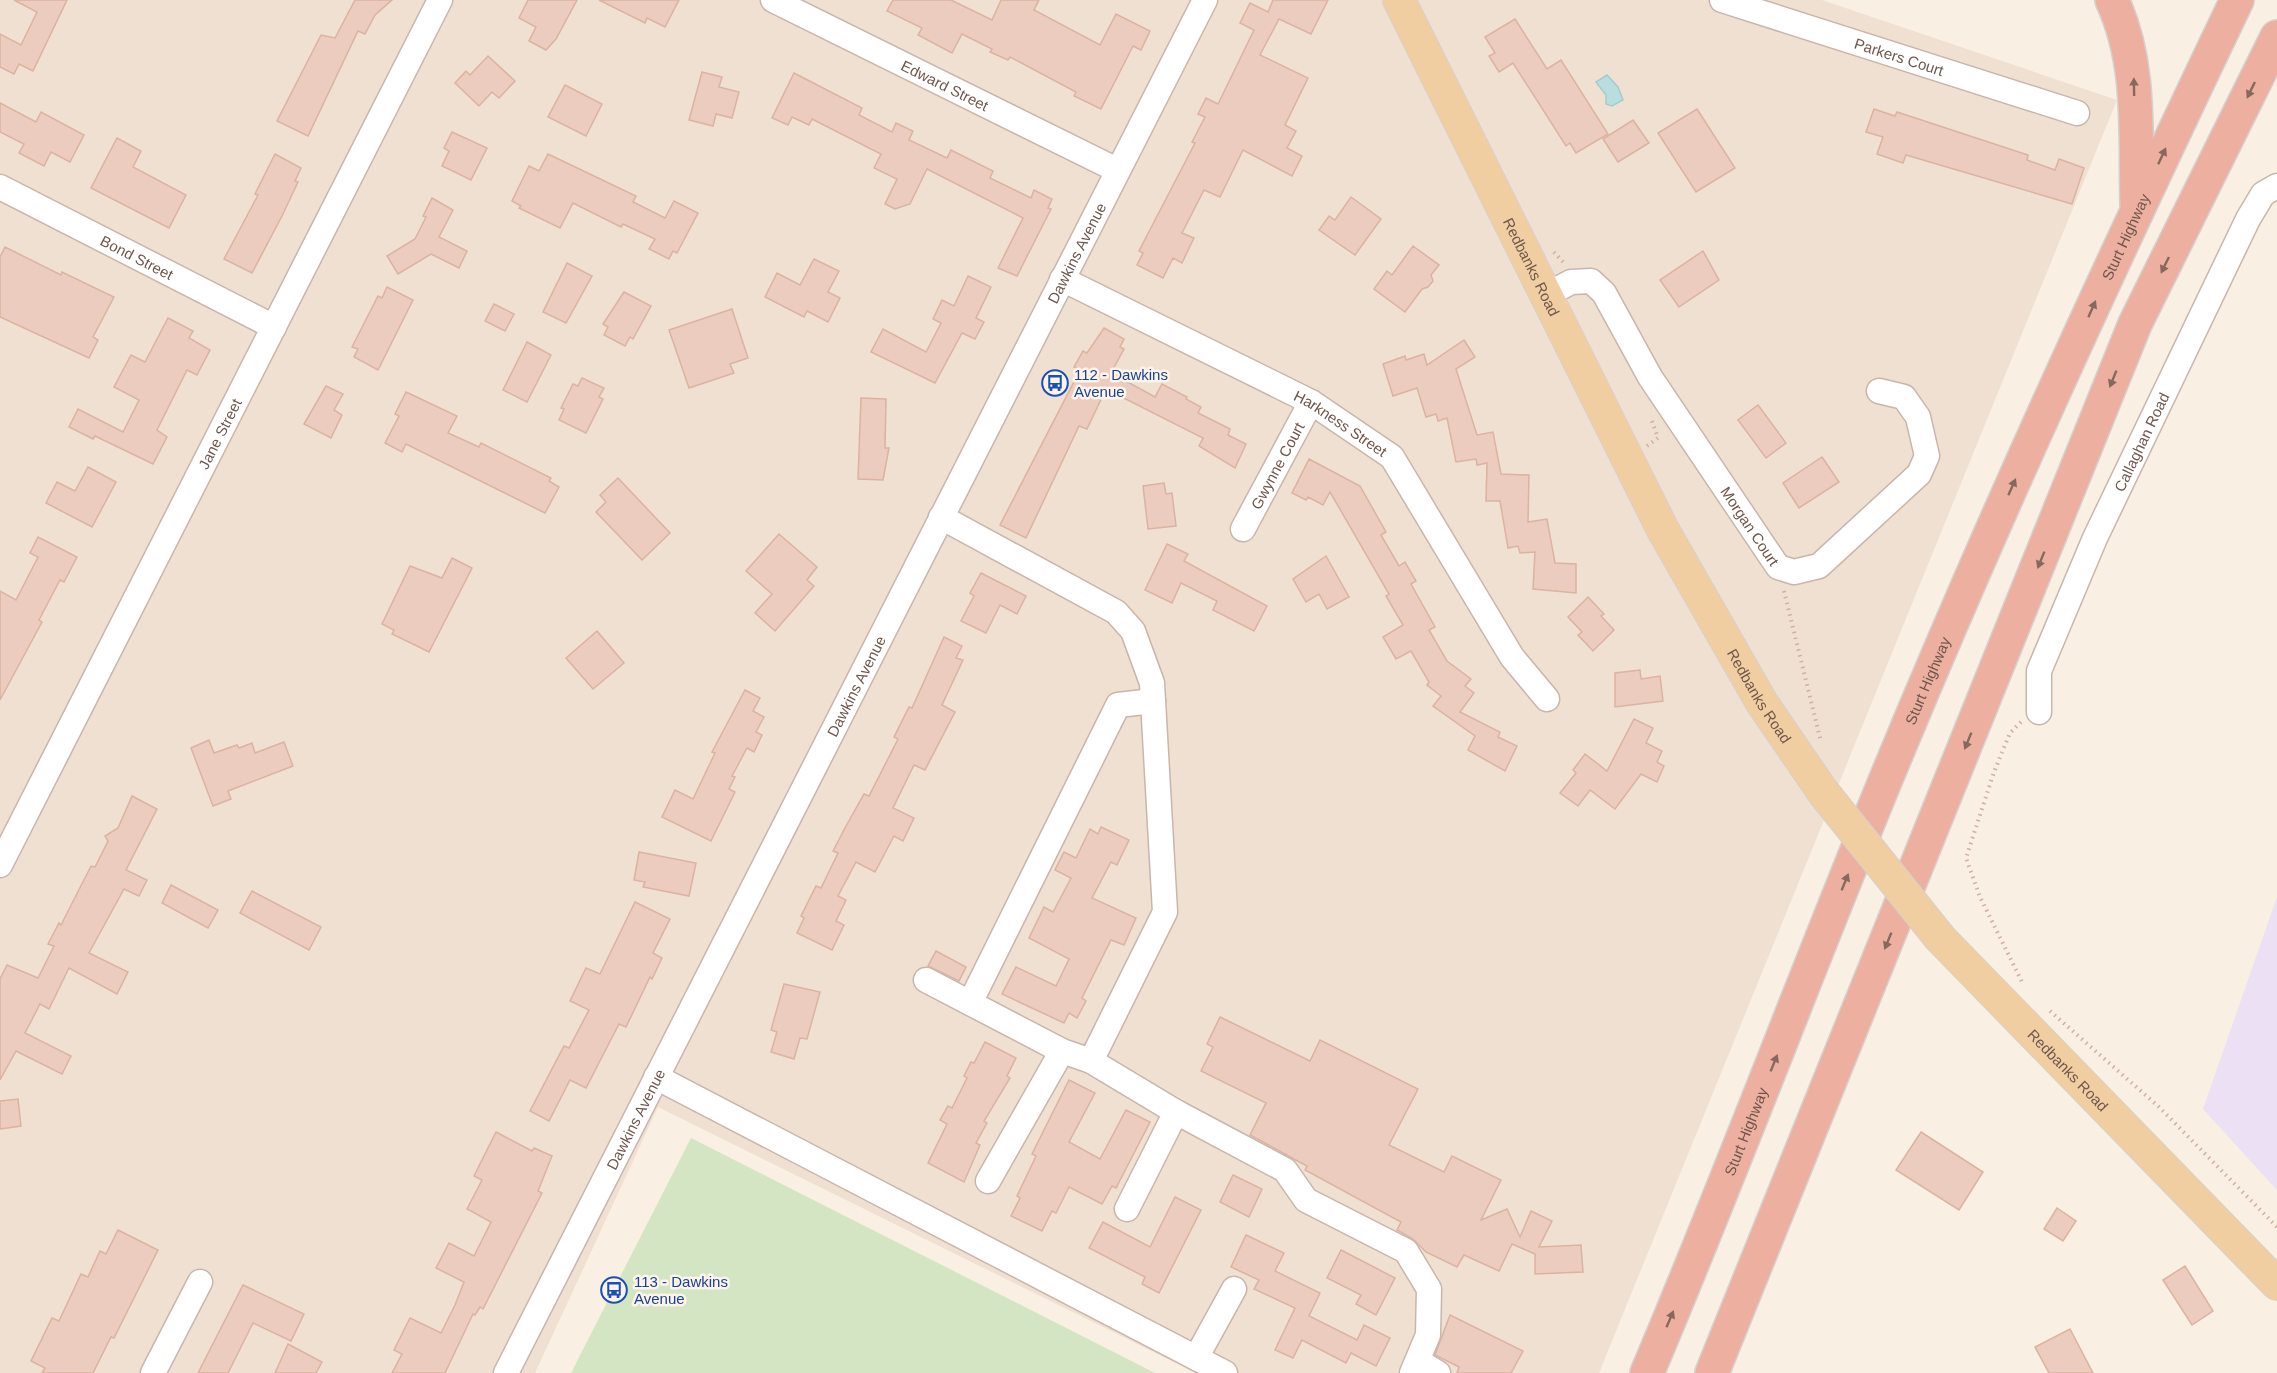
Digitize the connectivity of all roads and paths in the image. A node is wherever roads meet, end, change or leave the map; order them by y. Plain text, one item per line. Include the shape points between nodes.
1 (440, 0) edge
2 (773, 0) edge
3 (1205, 0) edge
4 (1399, 0) edge
5 (1722, 0) edge
6 (2112, 0) edge
7 (2236, 0) edge
8 (2277, 38) edge
9 (2077, 113) dead end
10 (1117, 170) junction
11 (2277, 186) edge
12 (0, 187) edge
13 (2137, 209) junction
14 (1550, 250) dead end
15 (1563, 261) dead end
16 (1062, 279) junction
17 (1548, 294) junction
18 (274, 327) junction
19 (1879, 391) dead end
20 (1311, 402) junction
21 (941, 517) junction
22 (1243, 529) dead end
23 (1778, 567) junction
24 (1547, 699) dead end
25 (1153, 701) junction
26 (2039, 707) joint
27 (1821, 744) dead end
28 (0, 866) edge
29 (2010, 976) dead end
30 (926, 980) dead end
31 (970, 1003) junction
32 (2043, 1006) dead end
33 (1062, 1051) junction
34 (1091, 1061) junction
35 (656, 1077) junction
36 (1176, 1112) junction
37 (988, 1180) dead end
38 (1786, 1197) junction
39 (1127, 1209) dead end
40 (2277, 1227) edge
41 (200, 1282) dead end
42 (2274, 1282) edge
43 (1234, 1289) dead end
44 (1196, 1358) junction
45 (1423, 1369) edge
46 (153, 1373) edge
47 (506, 1373) edge
48 (1225, 1373) edge
49 (1647, 1373) edge
50 (1712, 1373) edge
51 (1732, 1373) edge

1 - 18 street, Jane Street
2 - 10 street, Edward Street
3 - 10 street, Dawkins Avenue
4 - 17 main road, Redbanks Road
5 - 9 street, Parkers Court
13 -> 6 highway via 2134,72 2121,18
13 -> 7 highway, Sturt Highway
8 -> 38 highway via 2135,324
10 - 16 street, Dawkins Avenue
11 - 26 street, Callaghan Road via 2263,194 2248,219 2095,538 2039,671
12 - 18 street, Bond Street
49 -> 13 highway, Sturt Highway via 1940,649
14 - 15 path
16 - 20 street, Harkness Street
16 - 21 street, Dawkins Avenue
17 - 23 street, Morgan Court via 1571,282 1591,281 1604,293 1650,376
17 - 42 main road, Redbanks Road, bridge via 1663,530 1762,702 1823,792 1940,938
18 - 28 street, Jane Street
19 - 23 street, Morgan Court via 1904,397 1918,417 1927,456 1919,474 1819,566 1794,572
20 - 22 street, Gwynne Court
20 - 24 street, Harkness Street via 1392,457 1512,657
21 - 25 street via 1116,612 1134,632 1152,683
21 - 35 street, Dawkins Avenue
23 - 27 path
25 - 31 street via 1118,705
25 - 34 street via 1165,912
26 - 29 path via 2010,733 1966,858 1980,897 2026,990
30 - 31 street
31 - 33 street
32 - 40 path via 2159,1107
33 - 34 street
33 - 37 street
34 - 36 street
35 - 44 street
35 - 47 street, Dawkins Avenue
36 - 39 street
36 - 45 street via 1285,1170 1306,1200 1406,1251 1429,1289
38 - 50 highway
38 - 51 highway
41 - 46 street
43 - 44 street
44 - 48 street

